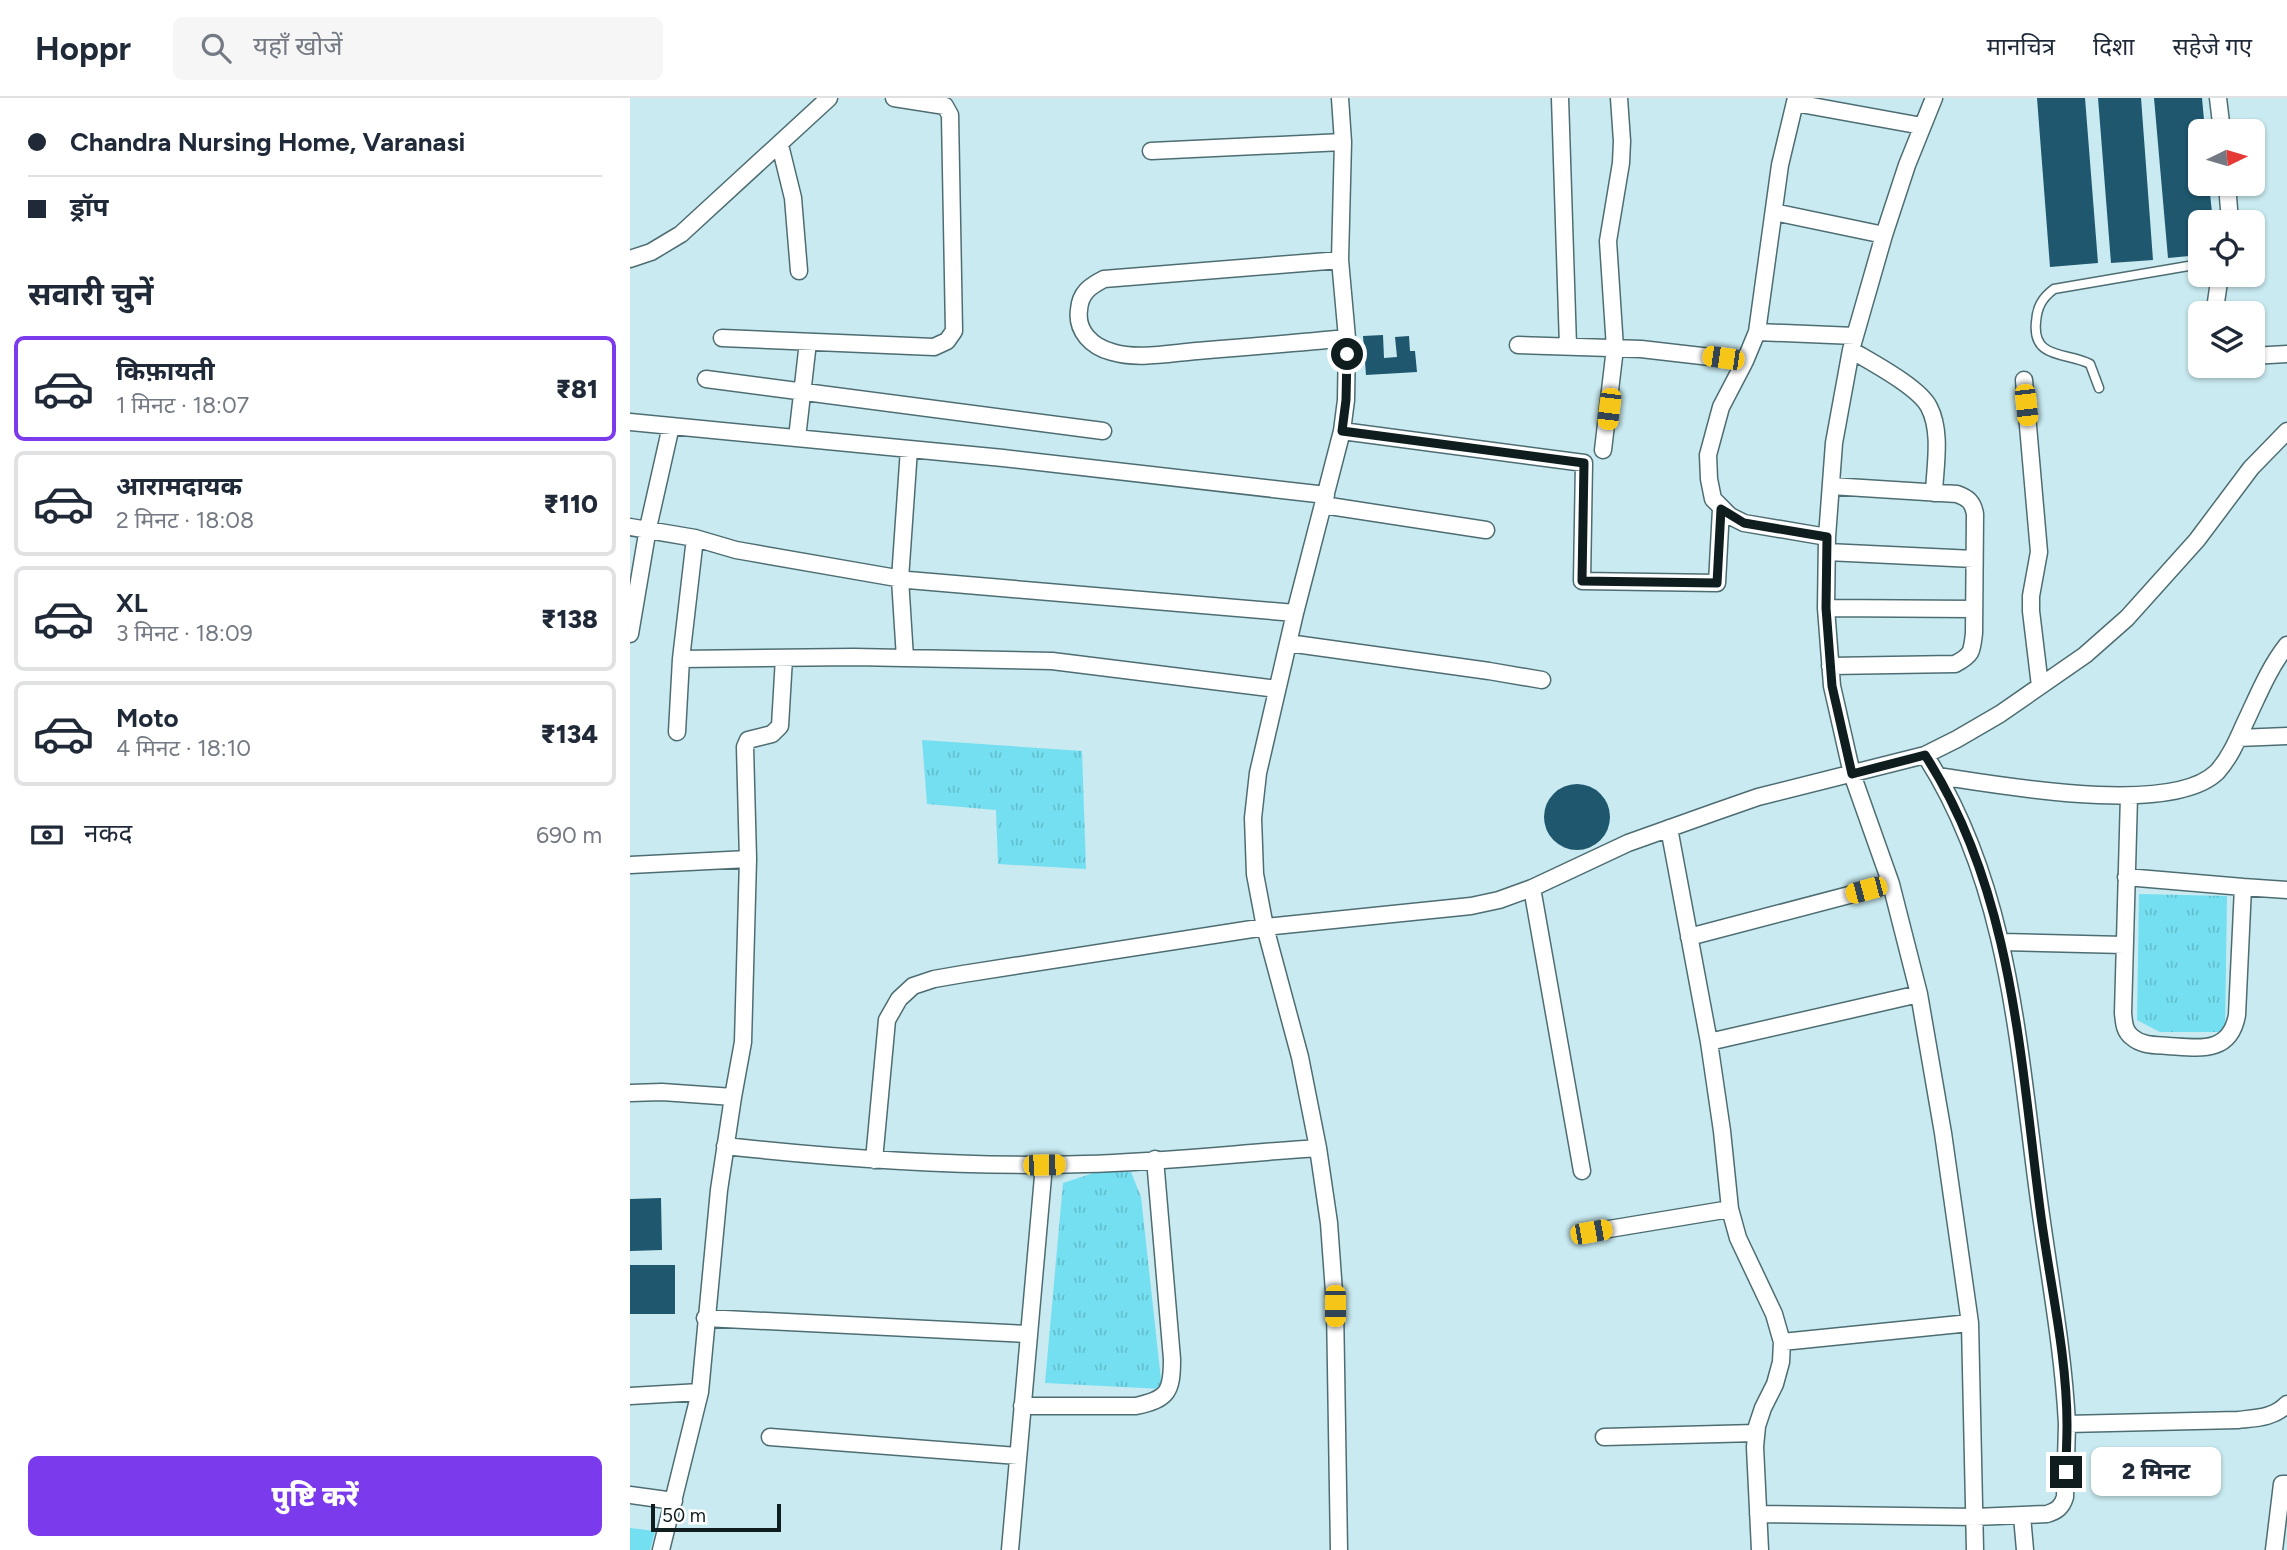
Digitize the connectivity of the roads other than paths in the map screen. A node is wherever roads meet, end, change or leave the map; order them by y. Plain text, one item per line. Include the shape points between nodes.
1 (829, 98) edge
2 (894, 98) edge
3 (1340, 98) edge
4 (1560, 98) edge
5 (1619, 98) edge
6 (1934, 98) edge
7 (2218, 98) edge
8 (1795, 100) edge
9 (2221, 119) edge
10 (1922, 126) junction
11 (1343, 142) junction
12 (780, 145) junction
13 (1151, 151) dead end
14 (1774, 212) junction
15 (1884, 235) junction
16 (630, 259) edge
17 (1340, 260) junction
18 (2188, 266) edge
19 (799, 271) dead end
20 (1757, 331) junction
21 (722, 338) dead end
22 (1347, 338) junction
23 (808, 342) junction
24 (1853, 342) junction
25 (1518, 345) dead end
26 (1568, 346) junction
27 (1615, 348) junction
28 (2287, 354) edge
29 (2265, 355) edge
30 (1745, 361) junction
31 (706, 379) dead end
32 (2024, 380) dead end
33 (2099, 388) dead end
34 (803, 391) junction
35 (630, 422) edge
36 (671, 426) junction
37 (1103, 431) dead end
38 (1342, 431) junction
39 (2287, 431) edge
40 (797, 438) junction
41 (909, 449) junction
42 (1603, 450) dead end
43 (1830, 486) junction
44 (1934, 493) junction
45 (1324, 500) junction
46 (1721, 509) junction
47 (630, 527) edge
48 (648, 528) junction
49 (1486, 530) dead end
50 (695, 538) junction
51 (1827, 545) junction
52 (1974, 559) junction
53 (900, 579) junction
54 (1826, 608) junction
55 (1974, 608) junction
56 (1295, 613) junction
57 (630, 634) edge
58 (1288, 643) junction
59 (2287, 645) edge
60 (784, 658) junction
61 (905, 658) junction
62 (681, 659) junction
63 (1830, 666) junction
64 (1542, 680) dead end
65 (2040, 686) junction
66 (1277, 690) junction
67 (677, 732) dead end
68 (2287, 736) edge
69 (2238, 738) junction
70 (1925, 755) junction
71 (1852, 774) junction
72 (1938, 776) junction
73 (2129, 796) junction
74 (1669, 828) junction
75 (748, 859) junction
76 (630, 864) edge
77 (2126, 877) junction
78 (1891, 884) junction
79 (2243, 887) junction
80 (1532, 888) junction
81 (2287, 890) edge
82 (1265, 927) junction
83 (1689, 937) junction
84 (2002, 942) junction
85 (2124, 945) junction
86 (1919, 994) junction
87 (1709, 1042) junction
88 (630, 1093) edge
89 (733, 1097) junction
90 (725, 1146) junction
91 (1318, 1148) junction
92 (1155, 1159) junction
93 (874, 1160) junction
94 (1044, 1165) junction
95 (1582, 1171) dead end
96 (1730, 1209) junction
97 (1591, 1232) dead end
98 (705, 1318) junction
99 (1970, 1323) junction
100 (1027, 1334) junction
101 (1782, 1342) junction
102 (700, 1392) junction
103 (630, 1396) edge
104 (2287, 1404) edge
105 (1023, 1406) junction
106 (2067, 1424) junction
107 (1756, 1433) junction
108 (771, 1437) dead end
109 (1604, 1437) dead end
110 (1018, 1456) junction
111 (2287, 1484) edge
112 (630, 1495) edge
113 (674, 1501) junction
114 (1758, 1514) junction
115 (2022, 1516) junction
116 (1975, 1517) junction
117 (661, 1550) edge
118 (1010, 1550) edge
119 (1339, 1550) edge
120 (1760, 1550) edge
121 (1975, 1550) edge
122 (2025, 1550) edge
123 (2274, 1550) edge

1 - 12 street
2 - 23 street via 944,106 950,115 954,331 947,341 934,346
3 - 11 street
4 - 26 street
5 - 27 street via 1621,163 1608,241
6 - 10 street
7 - 9 street
8 - 10 street
8 - 14 street
10 - 15 street
11 - 13 street
11 - 17 street
12 - 16 street via 681,234
12 - 19 street via 793,198
14 - 15 street
14 - 20 street
15 - 24 street
17 - 22 street
17 - 22 street via 1104,279 1082,296 1078,312 1086,338 1113,353 1167,354
18 - 33 lane via 2054,289 2044,297 2037,310 2037,339 2053,354 2090,364
20 - 24 street
20 - 30 street
21 - 23 street
22 - 38 street
23 - 34 street
24 - 43 street
24 - 44 street via 1929,405 1936,443
25 - 26 street
26 - 27 street
27 - 30 street
27 - 42 street
28 - 29 street
30 - 46 street via 1721,407 1708,455 1713,499
31 - 34 street
32 - 65 street via 2039,552 2031,611
34 - 37 street
34 - 40 street
35 - 36 street
36 - 40 street
36 - 48 street
38 - 45 street
38 - 46 street via 1584,463 1582,581 1717,583
39 - 65 street via 2251,467 2153,592 2085,655
40 - 41 street
41 - 45 street
41 - 53 street
43 - 44 street
43 - 51 street
44 - 52 street via 1957,494 1973,505
45 - 49 street
45 - 56 street
46 - 51 street via 1744,523
47 - 48 street
48 - 50 street
48 - 57 street
50 - 53 street via 736,550
50 - 62 street
51 - 52 street
51 - 54 street
52 - 55 street
53 - 56 street
53 - 61 street
54 - 55 street
54 - 63 street
55 - 63 street via 1972,650 1955,664
56 - 58 street
58 - 64 street
58 - 66 street
59 - 69 street
60 - 61 street
60 - 62 street
60 - 75 street via 780,726 772,734 748,740 745,747
61 - 66 street via 1052,661
62 - 67 street
63 - 71 street
65 - 70 street
66 - 82 street via 1258,773 1254,818 1255,874
68 - 69 street
69 - 73 street via 2217,772 2201,783
70 - 71 street
70 - 72 street
71 - 74 street via 1758,797
71 - 78 street
72 - 73 street
72 - 84 street via 1968,839
73 - 77 street
74 - 80 street
74 - 83 street
75 - 76 street
75 - 89 street via 743,1042
77 - 79 street
77 - 85 street
78 - 83 street
78 - 86 street
79 - 81 street
79 - 85 street via 2237,1015 2231,1034 2216,1045 2151,1045 2131,1037 2123,1013
80 - 82 street via 1471,905
80 - 95 street
82 - 91 street via 1300,1057
82 - 93 street via 963,974 913,986 887,1020
83 - 87 street
84 - 85 street
84 - 106 street via 2061,1351
86 - 87 street
86 - 99 street
87 - 96 street
88 - 89 street
89 - 90 street
90 - 93 street
90 - 98 street
91 - 92 street
91 - 119 street via 1335,1306
92 - 94 street
92 - 105 street via 1172,1359 1170,1389 1164,1396 1136,1406
93 - 94 street
94 - 100 street
96 - 97 street
96 - 101 street
98 - 100 street
98 - 102 street
99 - 101 street
99 - 116 street
100 - 105 street
101 - 107 street via 1775,1384
102 - 103 street
102 - 113 street
104 - 106 street via 2264,1417 2238,1420
105 - 110 street
106 - 115 street via 2062,1505 2047,1514
107 - 109 street
107 - 114 street
108 - 110 street
110 - 118 street
111 - 123 street via 2282,1484
112 - 113 street
113 - 117 street
114 - 116 street
114 - 120 street
115 - 116 street
115 - 122 street
116 - 121 street

